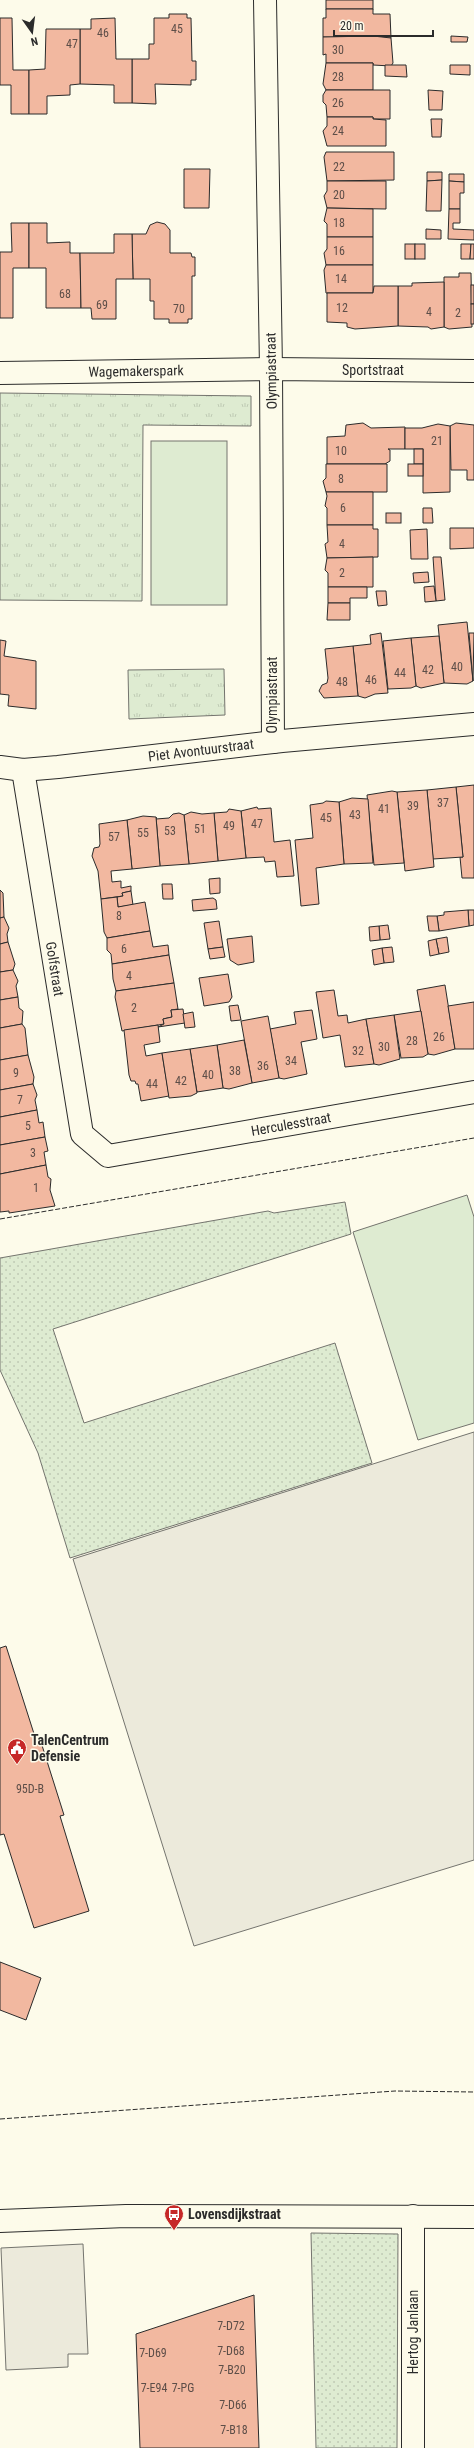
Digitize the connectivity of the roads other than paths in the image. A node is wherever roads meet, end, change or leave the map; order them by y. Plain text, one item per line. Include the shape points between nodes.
1 (264, 0) edge
2 (271, 369) junction
3 (474, 371) edge
4 (0, 373) edge
5 (474, 724) edge
6 (272, 742) junction
7 (0, 767) edge
8 (22, 770) junction
9 (474, 1092) edge
10 (108, 1156) joint
11 (413, 2216) junction
12 (474, 2217) edge
13 (0, 2221) edge
14 (413, 2448) edge

1 - 2 street, Olympiastraat
2 - 3 street, Sportstraat
2 - 4 street, Wagemakerspark
2 - 6 street, Olympiastraat
5 - 6 street, Piet Avontuurstraat
6 - 8 street, Piet Avontuurstraat
7 - 8 street, Piet Avontuurstraat
8 - 10 street, Golfstraat via 82,1134
9 - 10 street, Herculesstraat
11 - 12 street
11 - 13 street via 126,2216
11 - 14 street, Hertog Janlaan

